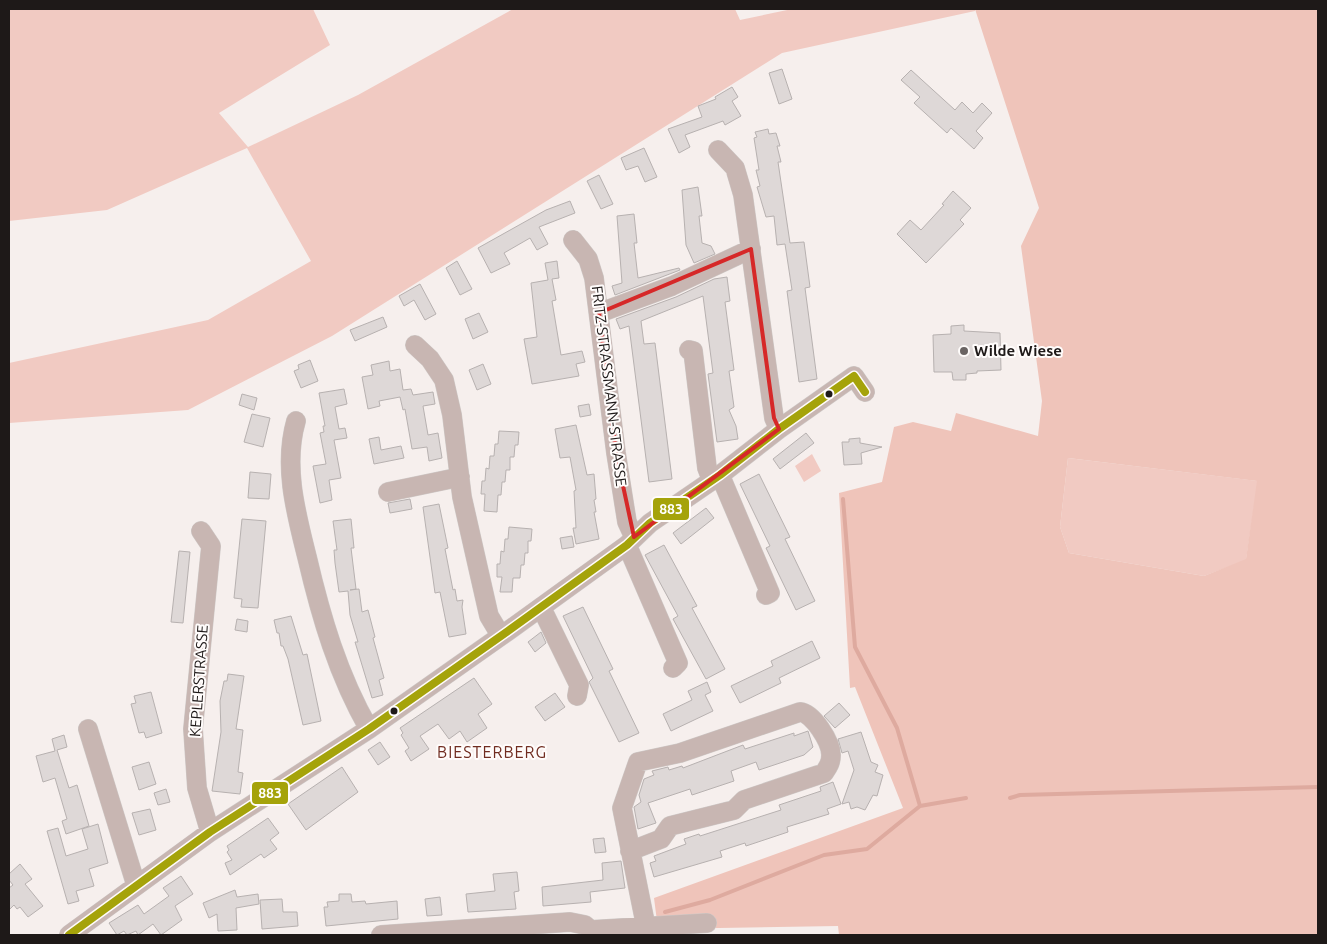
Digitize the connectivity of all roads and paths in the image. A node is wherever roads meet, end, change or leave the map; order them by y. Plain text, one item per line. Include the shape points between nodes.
1 (718, 150) dead end
2 (573, 240) dead end
3 (751, 249) junction
4 (599, 313) junction
5 (415, 345) dead end
6 (688, 350) dead end
7 (865, 392) dead end
8 (296, 421) dead end
9 (779, 429) junction
10 (460, 477) junction
11 (716, 478) junction
12 (388, 492) dead end
13 (201, 531) dead end
14 (630, 541) junction
15 (766, 595) dead end
16 (541, 607) junction
17 (501, 636) junction
18 (673, 668) dead end
19 (577, 696) dead end
20 (88, 729) dead end
21 (369, 729) junction
22 (210, 832) junction
23 (630, 851) junction
24 (136, 885) junction
25 (707, 923) dead end
26 (646, 927) junction
27 (592, 933) edge
28 (69, 935) edge
29 (381, 935) edge

1 - 3 street via 735,168 740,181
2 - 4 street, FRITZ-STRASSMANN-STRASSE via 588,259 593,272
3 - 4 street via 672,286
3 - 9 street via 774,418
4 - 14 street, FRITZ-STRASSMANN-STRASSE
5 - 10 street via 430,359 444,380
6 - 11 street via 693,351 707,468
7 - 9 street via 854,376
8 - 21 street via 289,464 299,526 336,660 350,696
9 - 11 street
10 - 12 street
10 - 17 street via 489,616
11 - 14 street via 650,522
11 - 15 street via 770,593
13 - 22 street, KEPLERSTRASSE via 210,546 193,729 198,788
14 - 16 street
14 - 18 street, FRITZ-STRASSMANN-STRASSE via 678,663
16 - 17 street
16 - 19 street via 579,685
17 - 21 street
20 - 24 street
21 - 22 street
22 - 24 street
23 - 23 street via 622,808 635,767 641,760 680,753 800,712 807,712 815,720 831,752 830,765 824,773 744,800 734,810 670,826 661,839
23 - 26 street
24 - 28 street
25 - 26 street
26 - 27 street
27 - 29 street via 585,925 570,922

